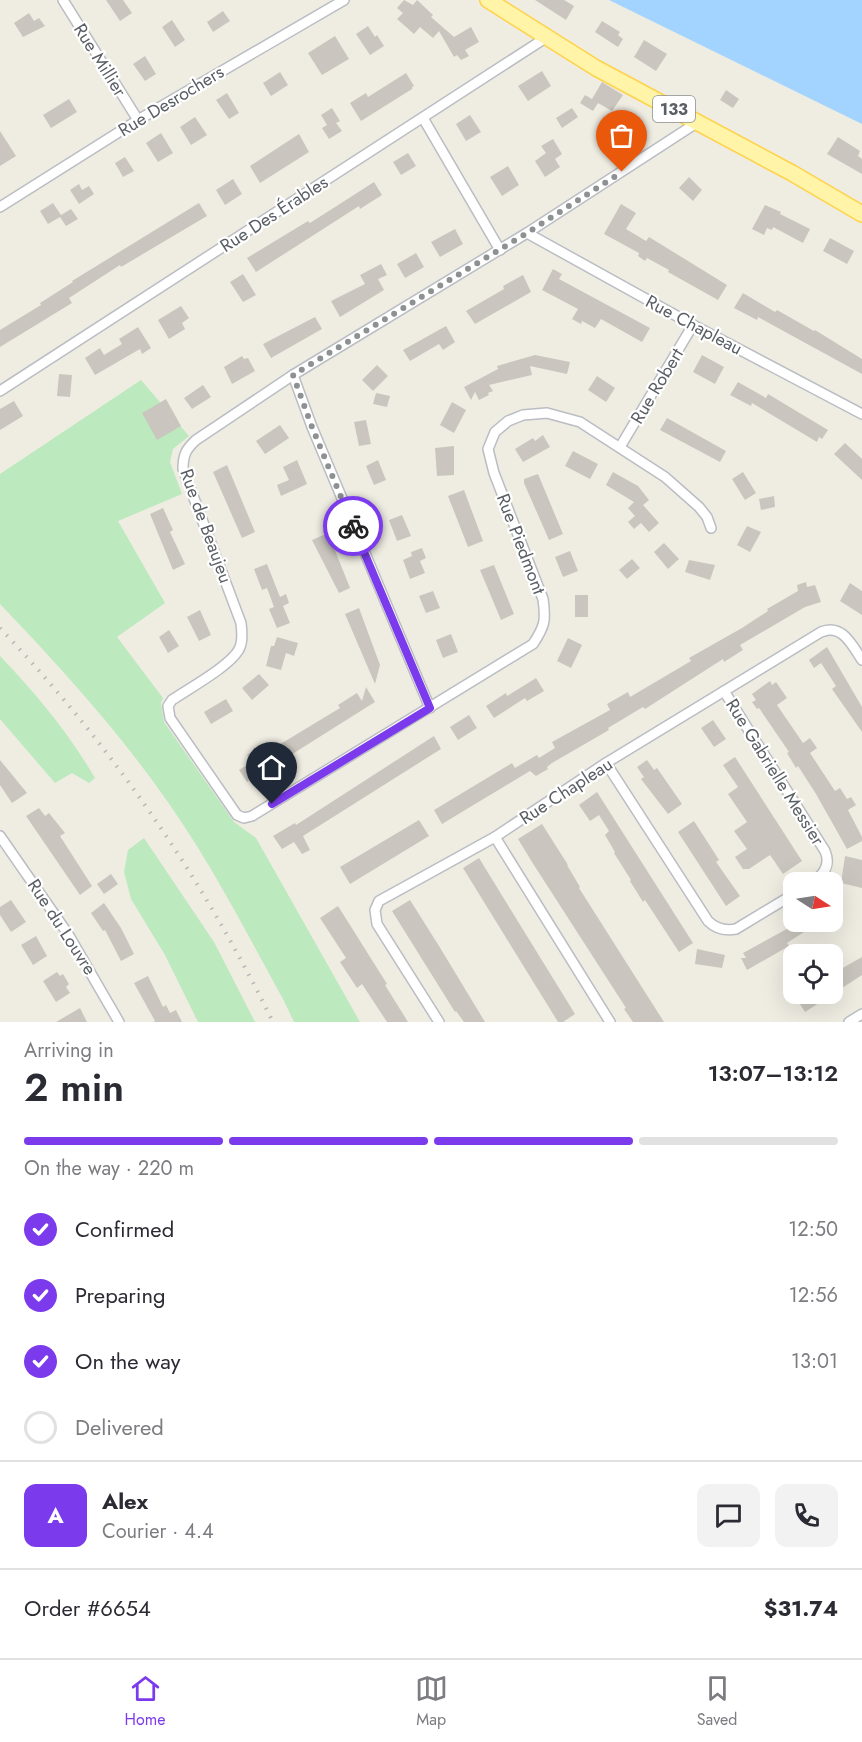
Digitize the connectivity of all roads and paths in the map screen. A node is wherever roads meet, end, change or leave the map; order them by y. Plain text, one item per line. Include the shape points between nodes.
1 (63, 0) edge
2 (344, 0) edge
3 (488, 0) edge
4 (547, 37) junction
5 (423, 118) junction
6 (138, 120) junction
7 (698, 122) junction
8 (0, 207) edge
9 (862, 214) edge
10 (527, 233) junction
11 (500, 250) junction
12 (693, 325) junction
13 (293, 375) junction
14 (0, 391) edge
15 (862, 414) edge
16 (620, 447) junction
17 (711, 528) dead end
18 (862, 660) edge
19 (724, 691) junction
20 (430, 708) junction
21 (606, 763) junction
22 (237, 815) joint
23 (0, 836) edge
24 (495, 837) junction
25 (824, 872) edge
26 (783, 901) edge
27 (862, 1014) edge
28 (119, 1022) edge
29 (439, 1022) edge
30 (610, 1022) edge
31 (849, 1022) edge

1 - 6 street, Rue Millier
2 - 6 street, Rue Desrochers
3 - 4 main road, 133
4 - 5 street, Rue Des Érables
4 - 7 main road, 133
5 - 11 street
5 - 14 street, Rue Des Érables
6 - 8 street, Rue Desrochers
7 - 9 main road, 133
7 - 10 street, Rue de Beaujeu
10 - 11 street, Rue de Beaujeu
10 - 12 street, Rue Chapleau
11 - 13 street, Rue de Beaujeu
12 - 15 street, Rue Chapleau
12 - 16 street, Rue Robert
13 - 20 street
13 - 22 street, Rue de Beaujeu via 196,440 183,457 183,469 242,634 240,648 232,660 168,706 170,718
16 - 17 street, Rue Piedmont via 684,493 707,517
16 - 20 street, Rue Piedmont via 580,422 547,413 523,414 495,432 488,449 494,473 546,616 533,644
18 - 19 street, Rue Chapleau via 848,639 829,629
19 - 21 street, Rue Chapleau
19 - 25 street, Rue Gabrielle Messier via 825,851
20 - 22 street, Rue Piedmont via 252,816
21 - 24 street, Rue Chapleau
21 - 26 street via 713,926 728,931 736,929
23 - 28 street, Rue du Louvre via 68,934
24 - 29 street, Rue Chapleau via 379,901 375,910 377,924
24 - 30 street
27 - 31 street

